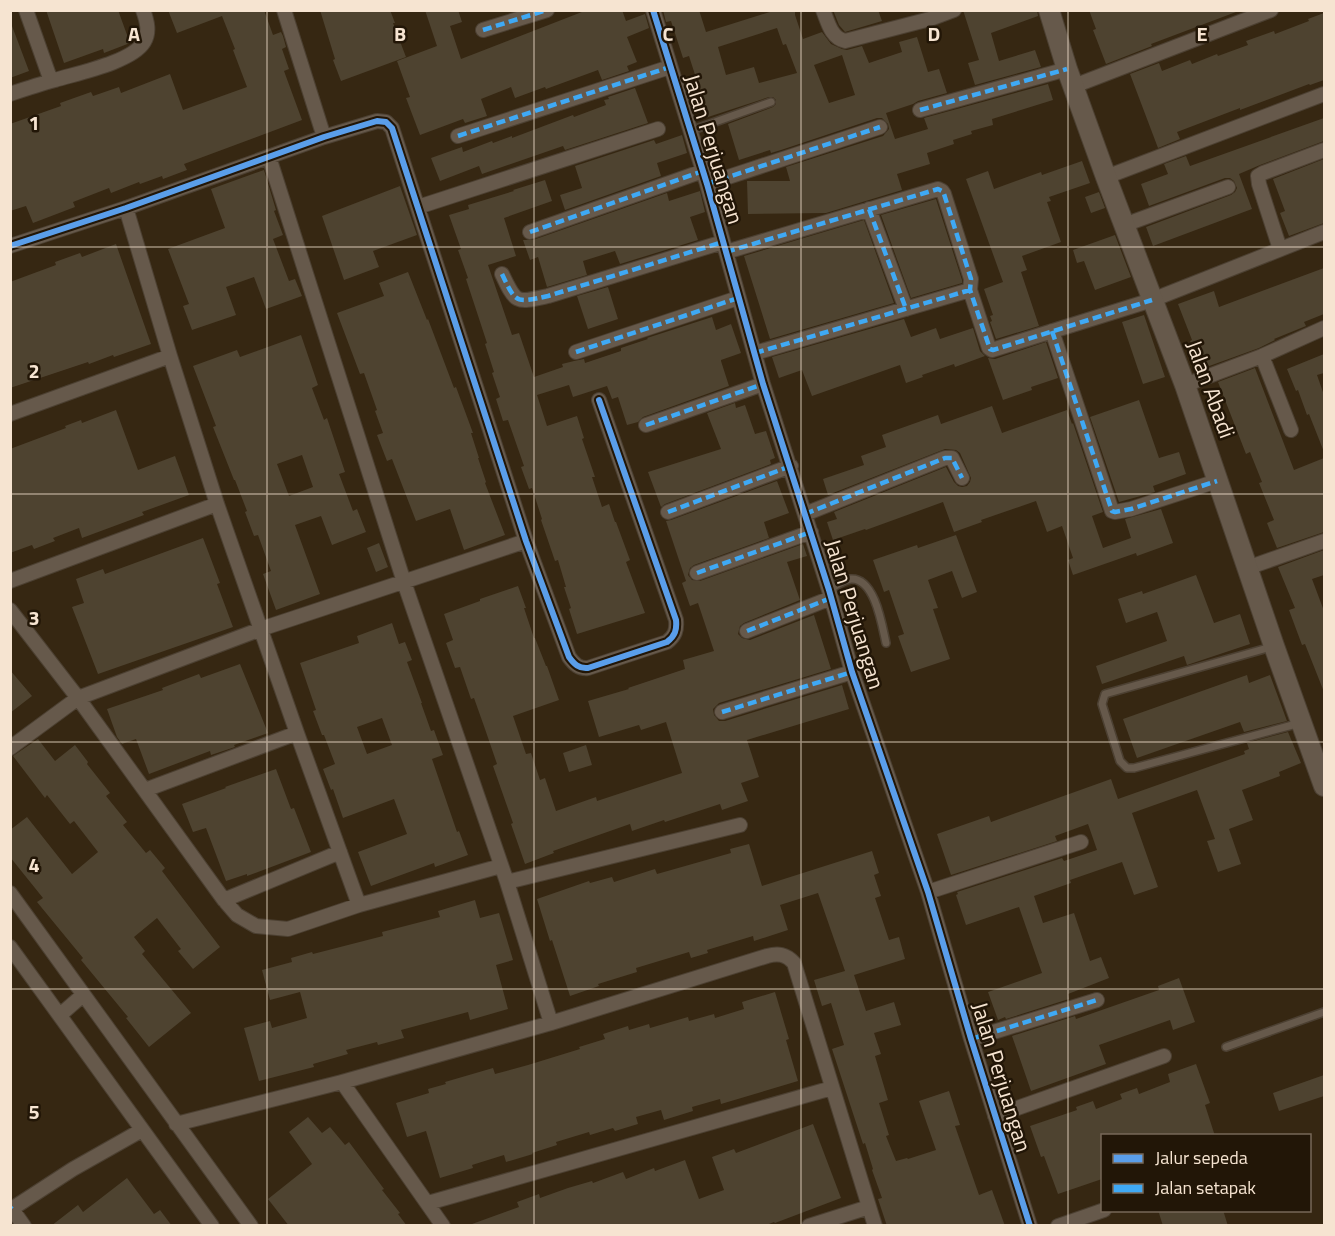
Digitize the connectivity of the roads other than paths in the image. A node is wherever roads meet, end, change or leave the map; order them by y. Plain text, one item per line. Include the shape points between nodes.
1 (26, 10) edge
2 (143, 10) edge
3 (284, 10) edge
4 (547, 10) edge
5 (653, 10) edge
6 (823, 10) edge
7 (954, 10) edge
8 (1049, 10) edge
9 (1271, 10) edge
10 (483, 30) dead end
11 (670, 67) junction
12 (1071, 77) junction
13 (51, 81) junction
14 (10, 94) edge
15 (1324, 94) edge
16 (771, 102) dead end
17 (920, 110) dead end
18 (880, 127) dead end
19 (658, 129) dead end
20 (690, 131) junction
21 (458, 136) dead end
22 (324, 137) junction
23 (1324, 150) edge
24 (269, 158) junction
25 (1106, 177) junction
26 (705, 178) junction
27 (1228, 187) dead end
28 (418, 207) junction
29 (126, 208) junction
30 (870, 208) junction
31 (1124, 225) junction
32 (531, 232) dead end
33 (1324, 232) edge
34 (10, 246) edge
35 (724, 247) junction
36 (1280, 249) junction
37 (502, 274) dead end
38 (970, 291) junction
39 (738, 298) junction
40 (1152, 300) junction
41 (906, 309) junction
42 (1324, 328) edge
43 (1052, 331) junction
44 (576, 352) dead end
45 (755, 353) junction
46 (170, 356) junction
47 (1262, 356) junction
48 (763, 384) junction
49 (1185, 385) junction
50 (599, 400) dead end
51 (10, 414) edge
52 (646, 425) dead end
53 (1291, 430) dead end
54 (791, 466) junction
55 (962, 478) dead end
56 (1218, 481) junction
57 (217, 504) junction
58 (668, 512) dead end
59 (805, 514) junction
60 (811, 532) junction
61 (526, 541) junction
62 (1324, 541) edge
63 (1247, 568) junction
64 (697, 573) dead end
65 (10, 582) edge
66 (404, 582) junction
67 (830, 594) junction
68 (10, 610) edge
69 (261, 629) junction
70 (747, 631) dead end
71 (886, 643) dead end
72 (1274, 646) junction
73 (852, 672) junction
74 (78, 698) junction
75 (722, 712) dead end
76 (1301, 723) junction
77 (297, 734) junction
78 (10, 748) edge
79 (1318, 748) edge
80 (1324, 786) edge
81 (145, 790) junction
82 (740, 825) dead end
83 (1081, 842) dead end
84 (340, 852) junction
85 (501, 866) junction
86 (507, 882) junction
87 (928, 892) junction
88 (10, 893) edge
89 (224, 900) junction
90 (359, 905) junction
91 (10, 948) edge
92 (83, 995) junction
93 (1097, 1000) dead end
94 (1324, 1012) edge
95 (60, 1015) junction
96 (551, 1023) junction
97 (971, 1039) junction
98 (1226, 1047) dead end
99 (1164, 1056) dead end
100 (342, 1082) junction
101 (832, 1088) junction
102 (995, 1116) junction
103 (176, 1124) junction
104 (142, 1130) junction
105 (428, 1203) junction
106 (869, 1207) junction
107 (11, 1210) edge
108 (1101, 1211) edge
109 (24, 1226) edge
110 (212, 1226) edge
111 (251, 1226) edge
112 (443, 1226) edge
113 (809, 1226) edge
114 (875, 1226) edge
115 (1030, 1226) edge
116 (1058, 1226) edge

1 - 13 street
2 - 13 street via 147,32 140,48 109,64
3 - 22 street
4 - 10 street
5 - 11 street, Jalan Perjuangan
6 - 7 street via 834,35 845,41
8 - 12 street, Jalan Abadi
9 - 12 street
11 - 20 street, Jalan Perjuangan
11 - 21 street
12 - 17 street
12 - 25 street, Jalan Abadi
13 - 14 street
15 - 25 street
16 - 20 lane
18 - 26 street
19 - 28 street
20 - 26 street, Jalan Perjuangan
22 - 24 street
22 - 28 street via 377,121 386,122 392,128
23 - 36 street via 1258,176
24 - 29 street
24 - 66 street
25 - 31 street, Jalan Abadi
26 - 32 street
26 - 35 street, Jalan Perjuangan
27 - 31 street
28 - 61 street
29 - 34 street
29 - 46 street
30 - 35 street
30 - 38 street via 933,189 942,190 971,279
30 - 41 street
31 - 40 street, Jalan Abadi
33 - 36 street
35 - 37 street via 525,301 511,295
35 - 39 street, Jalan Perjuangan
36 - 40 street
38 - 41 street
38 - 43 street via 990,350
39 - 44 street
39 - 45 street, Jalan Perjuangan
40 - 43 street
40 - 49 street, Jalan Abadi
41 - 45 street
42 - 47 street
43 - 56 street via 1112,511
45 - 48 street, Jalan Perjuangan
46 - 51 street
46 - 57 street
47 - 49 street
47 - 53 street
48 - 52 street
48 - 54 street, Jalan Perjuangan
49 - 56 street, Jalan Abadi
50 - 61 street via 675,620 673,637 588,668 577,666 569,657
54 - 58 street
54 - 59 street, Jalan Perjuangan
55 - 59 street via 952,458 945,458
56 - 63 street, Jalan Abadi
57 - 65 street
57 - 69 street
59 - 60 street, Jalan Perjuangan
60 - 64 street
60 - 67 street, Jalan Perjuangan
61 - 66 street
62 - 63 street
63 - 72 street, Jalan Abadi
66 - 69 street
66 - 85 street
67 - 70 street
67 - 71 lane via 849,579 861,582 872,594
67 - 73 street, Jalan Perjuangan
68 - 74 street
69 - 74 street
69 - 77 street
72 - 76 street, Jalan Abadi
72 - 76 lane via 1105,694 1102,704 1120,760 1127,768 1134,768
73 - 75 street
73 - 87 street, Jalan Perjuangan
74 - 78 street
74 - 81 street
76 - 79 street, Jalan Abadi
77 - 81 street
77 - 84 street
79 - 80 street, Jalan Abadi
81 - 89 street
82 - 86 street
83 - 87 street
84 - 89 street
84 - 90 street
85 - 86 street
85 - 90 street
86 - 96 street
87 - 97 street, Jalan Perjuangan
88 - 92 street
89 - 90 street via 237,915 256,926 288,929
91 - 95 street
92 - 95 street
92 - 103 street
93 - 97 street
94 - 98 lane
95 - 104 street
96 - 100 street
96 - 101 street via 782,954 794,963
97 - 102 street, Jalan Perjuangan
99 - 102 street
100 - 103 street
100 - 105 street
101 - 105 street
101 - 106 street
102 - 115 street, Jalan Perjuangan
103 - 111 street
104 - 107 street
104 - 110 street
105 - 112 street
106 - 113 street
106 - 114 street
107 - 109 street
108 - 116 street

